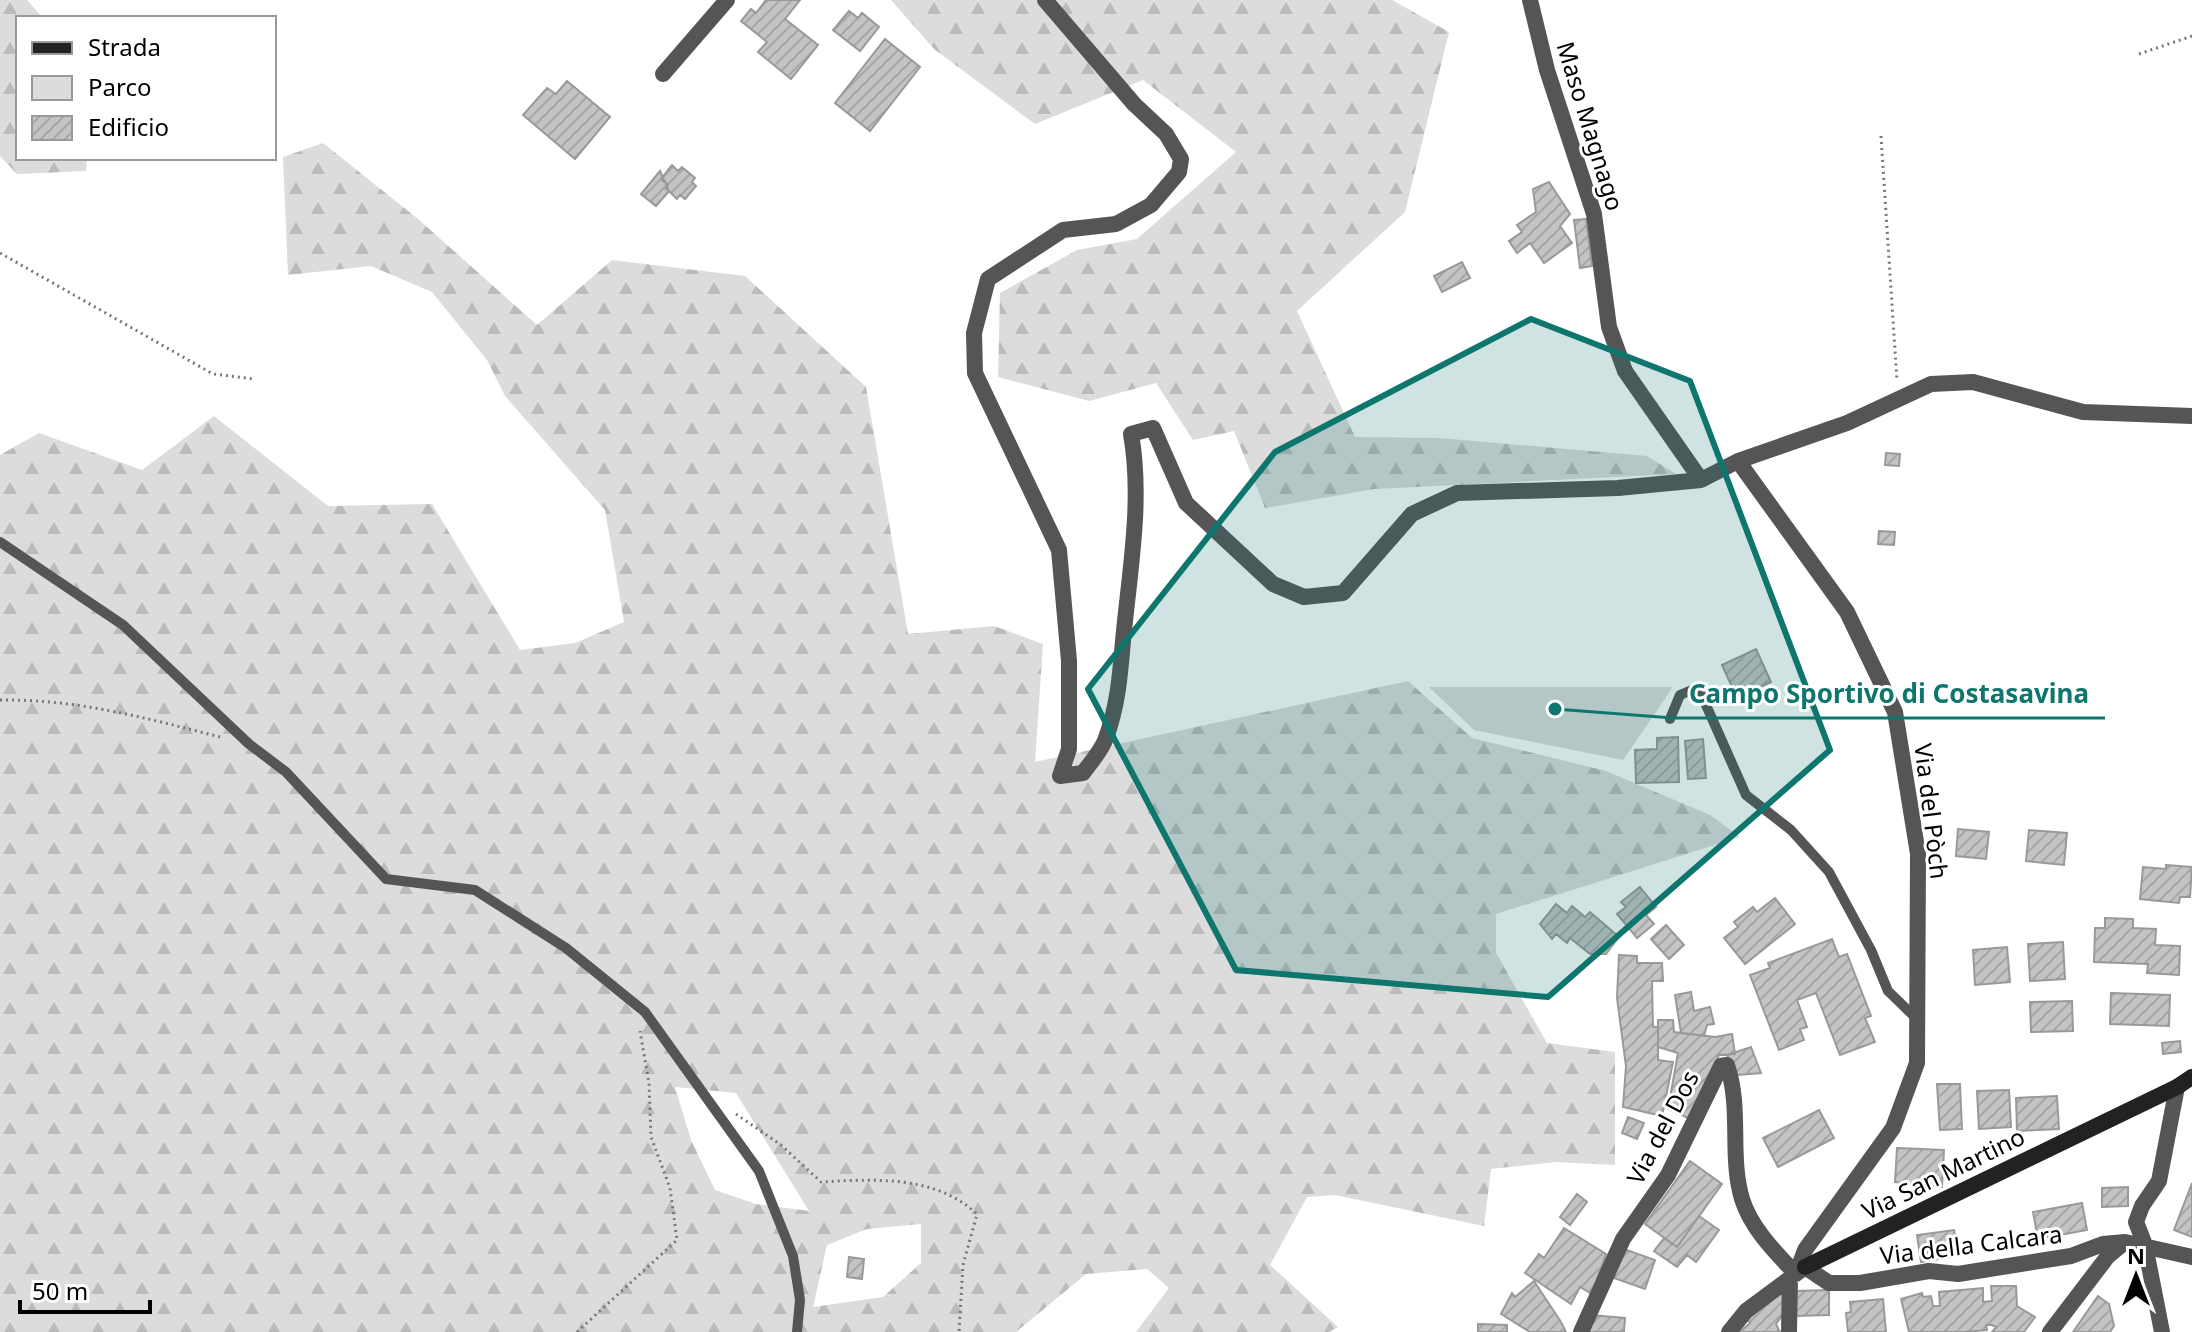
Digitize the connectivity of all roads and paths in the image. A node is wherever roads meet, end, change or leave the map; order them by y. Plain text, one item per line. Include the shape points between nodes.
1 (727, 0) edge
2 (1045, 0) edge
3 (1530, 0) edge
4 (2192, 36) edge
5 (2139, 54) dead end
6 (663, 74) dead end
7 (1881, 136) dead end
8 (0, 253) edge
9 (254, 379) dead end
10 (1898, 397) junction
11 (2192, 416) edge
12 (1738, 461) junction
13 (1701, 480) junction
14 (0, 542) edge
15 (0, 700) edge
16 (1670, 719) dead end
17 (249, 744) junction
18 (635, 1004) junction
19 (1918, 1020) junction
20 (2192, 1077) edge
21 (2177, 1087) junction
22 (711, 1102) junction
23 (2125, 1242) junction
24 (2145, 1245) junction
25 (2189, 1256) edge
26 (2192, 1271) edge
27 (1797, 1273) junction
28 (577, 1332) edge
29 (797, 1332) edge
30 (959, 1332) edge
31 (1581, 1332) edge
32 (1729, 1332) edge
33 (1789, 1332) edge
34 (2050, 1332) edge
35 (2162, 1332) edge

1 - 6 street
2 - 13 street via 1166,134 1181,159 1179,172 1151,205 1116,224 1063,230 988,279 974,333 975,373 1059,550 1069,661 1069,749 1060,776 1083,773 1106,741 1121,685 1132,584 1131,434 1153,428 1186,503 1273,584 1304,597 1343,593 1412,514 1457,493
3 - 13 street, Maso Magnago via 1594,214 1609,327 1625,371
4 - 5 path
7 - 10 path
8 - 9 path via 213,374
10 - 11 street via 1931,384 1973,382 2083,412
10 - 12 street via 1847,423
12 - 13 street
12 - 19 street, Via del Pòch via 1847,612 1895,712 1918,854
14 - 17 lane via 123,625
15 - 17 path via 113,709
16 - 19 lane via 1680,695 1694,689 1702,696 1746,795 1791,830 1829,872 1888,991
17 - 18 lane via 286,772 386,879 475,890 566,948
18 - 22 lane
18 - 28 path via 649,1083 651,1137 670,1188 677,1240
19 - 27 street, Via del Pòch via 1917,1063 1893,1128 1805,1250
20 - 21 street, Via San Martino
21 - 24 street via 2159,1181 2136,1222
21 - 27 street, Via San Martino
22 - 29 lane via 759,1171 793,1256 800,1300
22 - 30 path via 781,1145 821,1182 894,1178 961,1199 977,1214 963,1265
23 - 24 street, Via della Calcara
23 - 27 street, Via della Calcara via 1958,1274 1929,1271 1829,1283
23 - 34 street via 2108,1256
24 - 25 street, Via della Calcara
24 - 35 street
25 - 26 street
27 - 31 street, Via del Dos via 1767,1243 1743,1202 1735,1088 1727,1065 1721,1066 1668,1175 1623,1239
27 - 32 street, Via San Martino via 1746,1311
27 - 33 street

